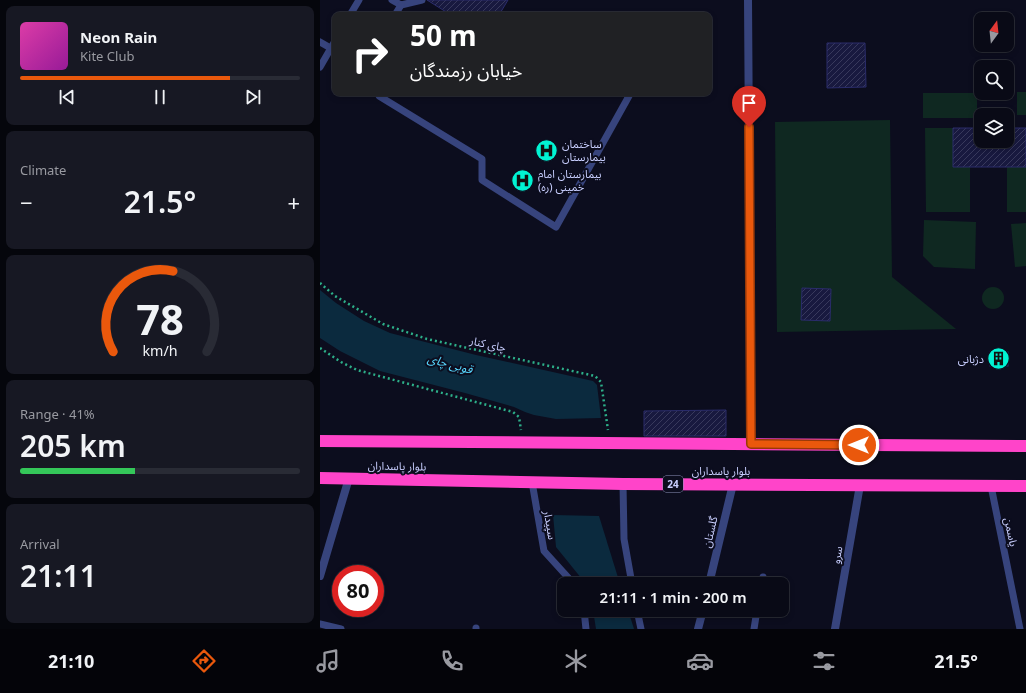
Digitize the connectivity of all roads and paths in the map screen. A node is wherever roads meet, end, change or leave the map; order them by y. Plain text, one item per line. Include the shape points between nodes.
1 (359, 0) edge
2 (392, 0) edge
3 (422, 0) edge
4 (748, 0) edge
5 (401, 4) junction
6 (352, 12) edge
7 (397, 12) edge
8 (320, 42) edge
9 (332, 48) edge
10 (332, 50) edge
11 (320, 67) edge
12 (379, 96) edge
13 (629, 96) edge
14 (320, 283) edge
15 (320, 348) edge
16 (320, 441) edge
17 (523, 442) junction
18 (609, 443) junction
19 (751, 444) junction
20 (1026, 446) edge
21 (320, 478) edge
22 (349, 478) junction
23 (532, 482) junction
24 (623, 484) junction
25 (732, 484) junction
26 (860, 485) junction
27 (991, 486) junction
28 (1026, 486) edge
29 (320, 576) edge
30 (568, 577) edge
31 (631, 577) edge
32 (711, 577) edge
33 (585, 617) edge
34 (638, 617) edge
35 (701, 617) edge
36 (756, 617) edge
37 (320, 624) edge
38 (341, 629) edge
39 (586, 629) edge
40 (641, 629) edge
41 (698, 629) edge
42 (754, 629) edge
43 (835, 629) edge
44 (1020, 629) edge

1 - 6 lane
2 - 5 lane
3 - 5 lane
4 - 19 street
5 - 7 lane
8 - 9 lane
10 - 11 lane
12 - 13 lane via 482,159 482,180 556,227
14 - 18 path, چای کنار via 335,296 383,324 427,339 595,376 601,382
15 - 17 path via 357,370 514,412 519,417
16 - 17 highway
17 - 18 highway
18 - 19 highway
19 - 20 highway
21 - 22 highway, بلوار پاسداران / 24
22 - 23 highway, بلوار پاسداران / 24
22 - 29 street
23 - 24 highway, بلوار پاسداران / 24
23 - 30 lane, سپیدار via 544,551
24 - 25 highway, بلوار پاسداران / 24
24 - 31 lane via 624,539
25 - 26 highway, بلوار پاسداران / 24
25 - 32 street, گلستان
26 - 27 highway, بلوار پاسداران / 24
26 - 43 street, سرو
27 - 28 highway, بلوار پاسداران / 24
27 - 44 lane, یاسمن
33 - 39 lane
34 - 40 lane
35 - 41 street
36 - 42 lane
37 - 38 lane

